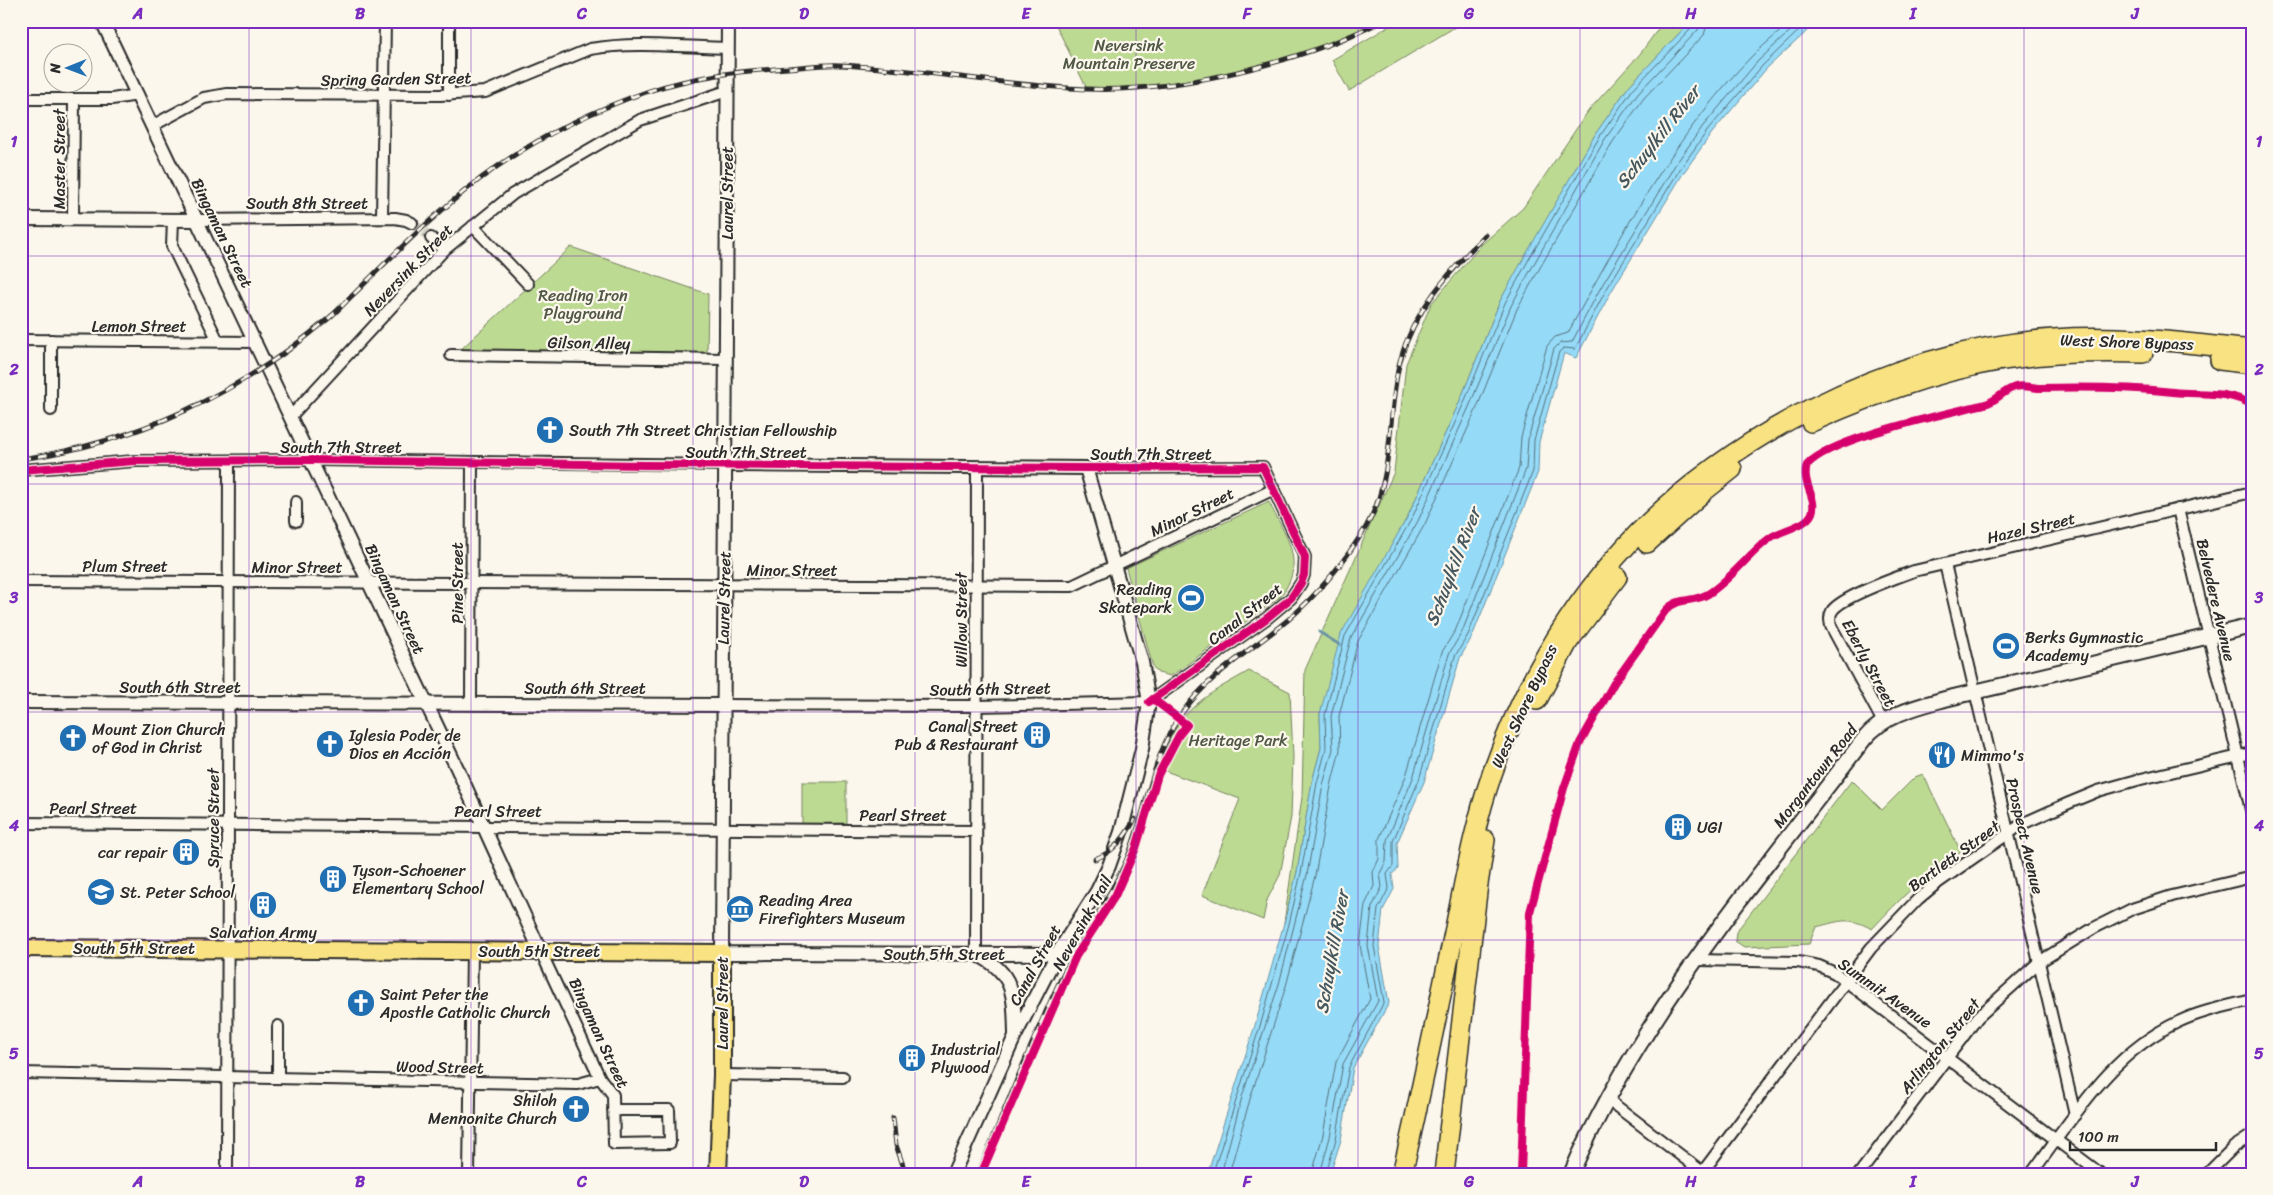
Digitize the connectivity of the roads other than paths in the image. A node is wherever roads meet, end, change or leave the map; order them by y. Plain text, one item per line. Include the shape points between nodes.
1 (102, 21) edge
2 (385, 21) edge
3 (449, 21) edge
4 (728, 21) edge
5 (728, 48) junction
6 (727, 91) junction
7 (138, 95) junction
8 (384, 95) junction
9 (449, 95) junction
10 (21, 99) edge
11 (74, 99) junction
12 (152, 126) junction
13 (382, 218) junction
14 (21, 219) edge
15 (73, 219) junction
16 (173, 220) junction
17 (197, 220) junction
18 (412, 223) tunnel mouth
19 (473, 226) junction
20 (431, 238) tunnel mouth
21 (444, 250) junction
22 (528, 284) dead end
23 (21, 340) edge
24 (52, 340) junction
25 (218, 341) junction
26 (256, 342) junction
27 (2252, 350) edge
28 (451, 355) dead end
29 (726, 359) junction
30 (2252, 364) edge
31 (51, 410) dead end
32 (291, 416) junction
33 (312, 460) junction
34 (229, 461) junction
35 (472, 462) junction
36 (725, 465) junction
37 (1263, 466) joint
38 (977, 467) junction
39 (1086, 468) junction
40 (21, 470) edge
41 (1274, 490) junction
42 (2252, 492) edge
43 (296, 502) dead end
44 (2178, 509) junction
45 (296, 521) dead end
46 (1945, 564) junction
47 (1115, 566) junction
48 (21, 581) edge
49 (229, 582) junction
50 (369, 583) junction
51 (472, 583) junction
52 (724, 585) junction
53 (976, 586) junction
54 (1830, 618) joint
55 (2252, 626) edge
56 (2209, 636) junction
57 (1975, 691) junction
58 (21, 702) edge
59 (1149, 702) junction
60 (228, 703) junction
61 (427, 704) junction
62 (471, 704) junction
63 (723, 705) junction
64 (976, 706) junction
65 (1883, 722) junction
66 (2252, 753) edge
67 (2238, 756) junction
68 (2252, 814) edge
69 (21, 823) edge
70 (228, 823) junction
71 (484, 825) junction
72 (722, 830) junction
73 (975, 831) junction
74 (2009, 834) junction
75 (2252, 877) edge
76 (21, 948) edge
77 (227, 949) junction
78 (540, 950) junction
79 (472, 951) junction
80 (722, 953) junction
81 (976, 954) junction
82 (1057, 954) junction
83 (1697, 960) junction
84 (2039, 962) junction
85 (1846, 981) junction
86 (2252, 1000) edge
87 (278, 1026) dead end
88 (1015, 1036) junction
89 (1430, 1045) junction
90 (1948, 1057) junction
91 (1458, 1059) junction
92 (21, 1073) edge
93 (227, 1076) junction
94 (722, 1076) junction
95 (843, 1077) dead end
96 (278, 1078) junction
97 (600, 1078) junction
98 (470, 1083) junction
99 (1607, 1099) junction
100 (613, 1110) junction
101 (2075, 1114) junction
102 (2252, 1135) edge
103 (2056, 1140) junction
104 (1703, 1173) edge
105 (227, 1174) edge
106 (469, 1174) edge
107 (718, 1174) edge
108 (953, 1174) edge
109 (1402, 1174) edge
110 (1412, 1174) edge
111 (1439, 1174) edge
112 (1444, 1174) edge
113 (1571, 1174) edge
114 (1859, 1174) edge
115 (2031, 1174) edge
116 (2101, 1174) edge
117 (2207, 1174) edge

1 - 7 street, Bingaman Street
2 - 8 street
3 - 9 street
4 - 5 street, Laurel Street
5 - 6 street, Laurel Street
5 - 9 street, Spring Garden Street via 652,45 590,49 485,92
6 - 19 street, Neversink Street via 640,120 524,187
6 - 29 street, Laurel Street
7 - 11 street
7 - 12 street, Bingaman Street
8 - 9 street, Spring Garden Street
8 - 12 street, Spring Garden Street via 227,94 204,98
8 - 13 street
10 - 11 street
11 - 15 street, Master Street
12 - 17 street, Bingaman Street
13 - 17 street, South 8th Street
13 - 18 street, South 8th Street
14 - 15 street, South 8th Street
15 - 16 street, South 8th Street
16 - 17 street, South 8th Street
16 - 25 street via 172,246
17 - 26 street, Bingaman Street
19 - 21 street, Neversink Street
19 - 22 street
20 - 21 street
21 - 32 street, Neversink Street
23 - 24 street, Lemon Street
24 - 25 street, Lemon Street
24 - 31 street
25 - 26 street, Lemon Street
26 - 32 street, Bingaman Street
27 - 89 highway, West Shore Bypass via 2082,338 2022,342 1950,356 1857,385 1776,426 1678,494 1633,538 1586,594 1542,661 1519,709 1492,774 1471,845
28 - 29 street, Gilson Alley
29 - 36 street, Laurel Street
30 - 91 highway, West Shore Bypass via 2171,354 2090,352 2024,357 1954,372 1860,400 1800,427 1738,465 1675,515 1634,557 1568,642 1510,758 1481,860
32 - 33 street, Bingaman Street
33 - 34 street, South 7th Street
33 - 35 street, South 7th Street
33 - 50 street, Bingaman Street
34 - 40 street, South 7th Street via 135,461
34 - 49 street, Spruce Street
35 - 36 street, South 7th Street
35 - 51 street, Pine Street
36 - 38 street, South 7th Street
36 - 52 street, Laurel Street
37 - 39 street, South 7th Street
37 - 41 street, Canal Street
38 - 39 street, South 7th Street
38 - 53 street, Willow Street
39 - 47 street
41 - 47 street, Minor Street
41 - 59 street, Canal Street via 1305,557 1301,583 1291,598 1273,613
42 - 44 street, Hazel Street
43 - 45 street
44 - 46 street, Hazel Street
44 - 56 street, Belvedere Avenue
46 - 54 street, Hazel Street via 1914,571 1872,588 1836,607
46 - 57 street, Prospect Avenue
47 - 53 street, Minor Street via 1072,586
47 - 59 street via 1142,662
48 - 49 street, Plum Street
49 - 50 street, Minor Street
49 - 60 street, Spruce Street
50 - 51 street, Minor Street
50 - 61 street, Bingaman Street
51 - 52 street, Minor Street
51 - 62 street, Pine Street
52 - 53 street, Minor Street
52 - 63 street, Laurel Street
53 - 64 street, Willow Street
54 - 65 street, Eberly Street via 1831,626
55 - 56 main road, Morgantown Road
56 - 57 main road, Morgantown Road
56 - 67 street, Belvedere Avenue
57 - 65 main road, Morgantown Road via 1914,708
57 - 74 street, Prospect Avenue
58 - 60 street, South 6th Street
59 - 64 street, South 6th Street
59 - 82 street, Canal Street via 1142,749 1117,846 1097,891
60 - 61 street, South 6th Street
60 - 70 street, Spruce Street
61 - 62 street, South 6th Street
61 - 71 street, Bingaman Street
62 - 63 street, South 6th Street
63 - 64 street, South 6th Street
63 - 72 street, Laurel Street
64 - 73 street, Willow Street
65 - 83 main road, Morgantown Road via 1864,739
66 - 67 street, Bartlett Street
67 - 68 street, Belvedere Avenue
67 - 74 street, Bartlett Street via 2098,791 2022,824
69 - 70 street, Pearl Street
70 - 71 street, Pearl Street
70 - 77 street, Spruce Street
71 - 72 street, Pearl Street
71 - 78 street, Bingaman Street
72 - 73 street, Pearl Street
72 - 80 street, Laurel Street
73 - 81 street, Willow Street
74 - 84 street, Prospect Avenue
74 - 85 street, Bartlett Street via 1918,899 1881,936
75 - 84 street, Arlington Street via 2172,896 2132,910 2094,928
76 - 77 main road, South 5th Street
77 - 79 main road, South 5th Street
77 - 93 street, Spruce Street
78 - 79 main road, South 5th Street
78 - 80 main road, South 5th Street
78 - 97 street, Bingaman Street
79 - 98 street
80 - 81 street, South 5th Street
80 - 94 main road, Laurel Street
81 - 82 street, South 5th Street
81 - 88 street via 999,966 1011,989
82 - 88 street, Canal Street
83 - 85 street, Summit Avenue via 1809,964
83 - 99 main road, Morgantown Road via 1641,1040
84 - 90 street, Arlington Street via 1978,1017
84 - 101 street, Prospect Avenue
85 - 90 street, Summit Avenue
85 - 104 street, Bartlett Street
86 - 101 street via 2195,1015 2160,1031 2106,1075
87 - 96 street
88 - 108 street, Canal Street
89 - 109 highway, West Shore Bypass
89 - 110 highway
90 - 103 street, Summit Avenue
90 - 114 street, Arlington Street
91 - 111 highway
91 - 112 highway, West Shore Bypass
92 - 93 street, Wood Street
93 - 96 street, Wood Street
93 - 105 street, Spruce Street
94 - 95 street
94 - 107 main road, Laurel Street
96 - 98 street, Wood Street
97 - 98 street, Wood Street via 578,1084
97 - 100 street, Bingaman Street via 613,1095
98 - 106 street
99 - 104 street
99 - 113 main road, Morgantown Road
100 - 100 street, Bingaman Street via 669,1110 670,1143 614,1144
101 - 103 street
102 - 117 street via 2234,1147
103 - 115 street
103 - 116 street, Summit Avenue

